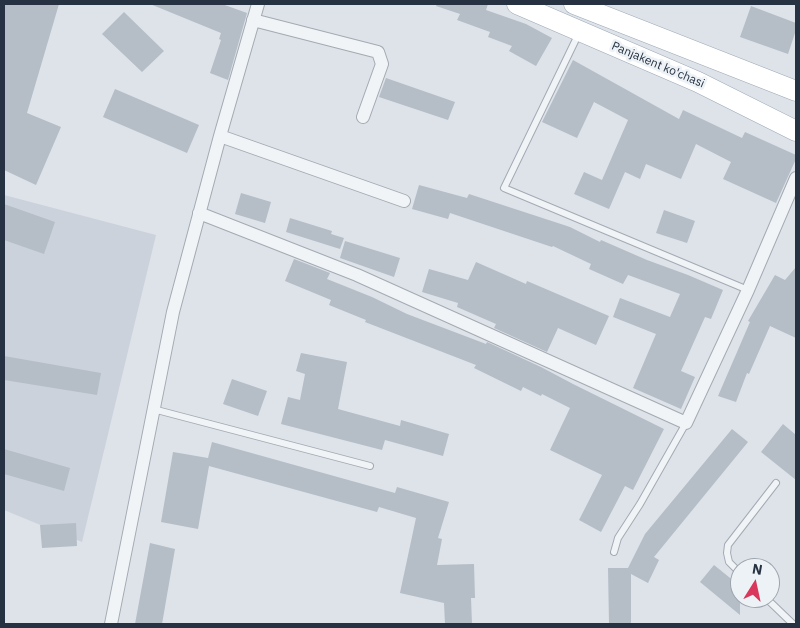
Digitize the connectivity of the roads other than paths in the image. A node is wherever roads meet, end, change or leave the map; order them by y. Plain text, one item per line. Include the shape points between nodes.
1 (258, 4) edge
2 (518, 4) edge
3 (574, 4) edge
4 (254, 20) junction
5 (580, 31) junction
6 (796, 91) edge
7 (363, 117) dead end
8 (796, 131) edge
9 (220, 136) junction
10 (796, 178) edge
11 (404, 201) dead end
12 (199, 213) junction
13 (748, 290) junction
14 (153, 409) junction
15 (686, 423) junction
16 (370, 466) dead end
17 (776, 484) dead end
18 (614, 552) dead end
19 (730, 563) edge
20 (776, 608) edge
21 (110, 624) edge
22 (793, 624) edge

1 - 4 street
2 - 5 main road, Panjakent ko'chasi
3 - 6 main road, Panjakent ko'chasi
4 - 7 street via 378,52 382,64
4 - 9 street
5 - 8 main road, Panjakent ko'chasi via 698,82
5 - 13 lane via 504,188
9 - 11 street
9 - 12 street
10 - 13 street
12 - 14 street via 173,312
12 - 15 street via 357,275
13 - 15 street
14 - 16 lane
14 - 21 street
15 - 18 lane via 618,538
17 - 19 lane via 728,545
20 - 22 lane

